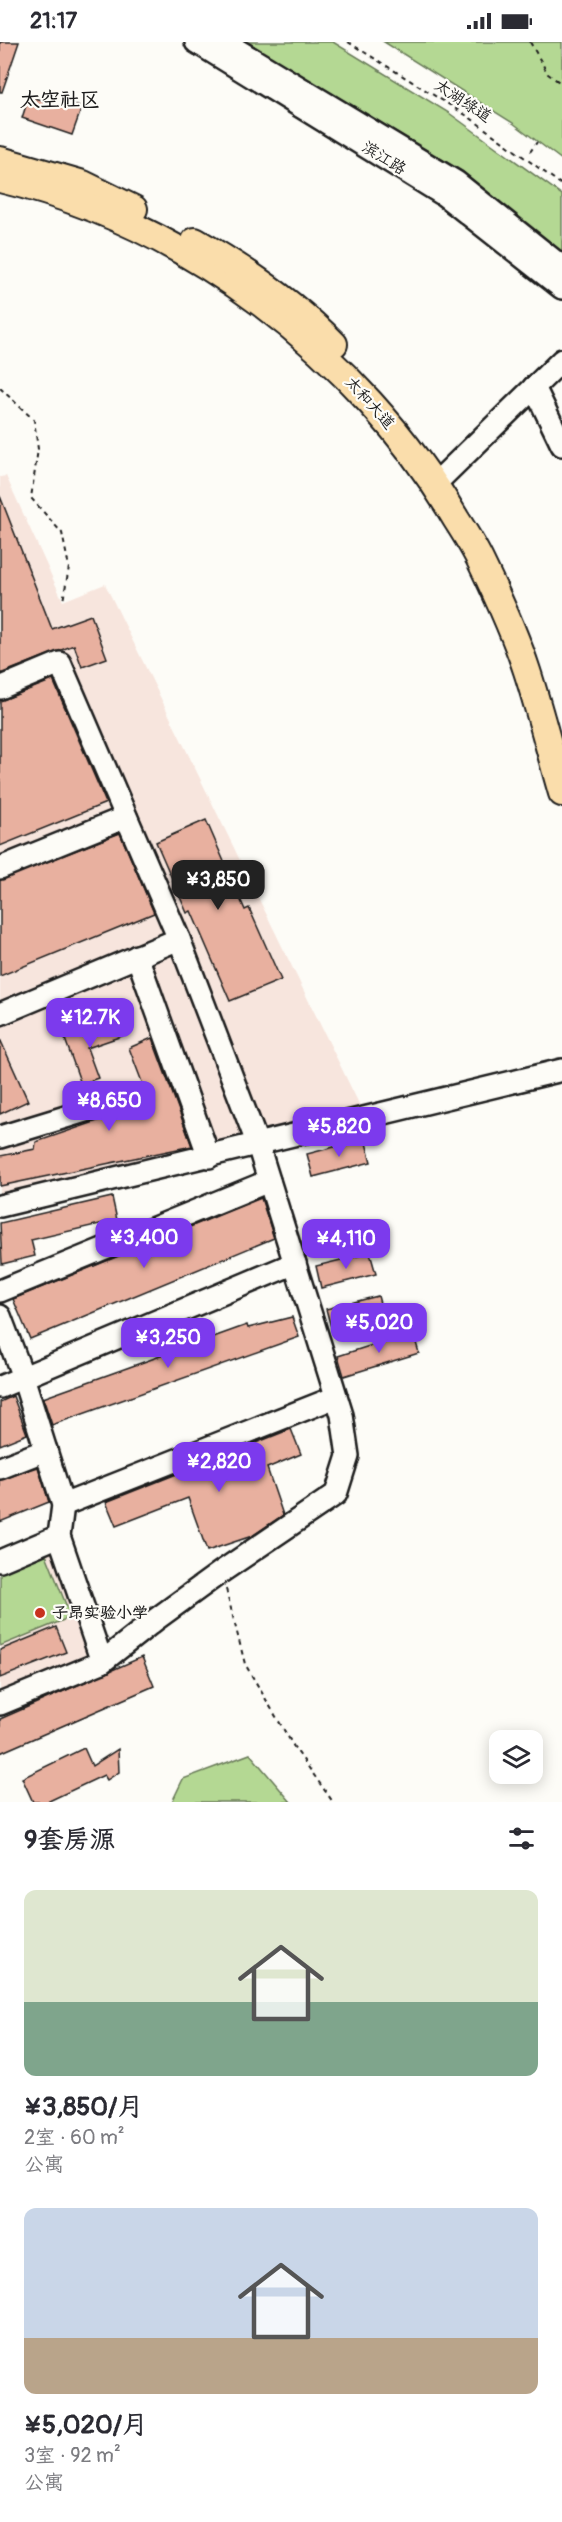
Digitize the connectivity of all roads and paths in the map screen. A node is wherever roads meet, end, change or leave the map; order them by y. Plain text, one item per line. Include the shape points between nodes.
1 (196, 42) edge
2 (224, 42) edge
3 (348, 42) edge
4 (530, 42) edge
5 (562, 84) edge
6 (537, 142) dead end
7 (530, 152) dead end
8 (0, 160) edge
9 (0, 179) edge
10 (562, 185) edge
11 (562, 267) edge
12 (562, 288) edge
13 (562, 360) edge
14 (534, 387) junction
15 (0, 388) edge
16 (562, 445) edge
17 (440, 479) junction
18 (63, 601) dead end
19 (0, 688) edge
20 (562, 742) edge
21 (562, 793) edge
22 (126, 817) junction
23 (0, 868) edge
24 (179, 939) junction
25 (137, 956) junction
26 (0, 1014) edge
27 (562, 1070) edge
28 (131, 1097) dead end
29 (0, 1137) edge
30 (258, 1145) junction
31 (209, 1157) junction
32 (269, 1181) junction
33 (0, 1206) edge
34 (295, 1263) junction
35 (0, 1291) edge
36 (0, 1316) edge
37 (23, 1377) junction
38 (0, 1387) edge
39 (336, 1397) junction
40 (46, 1450) junction
41 (0, 1468) edge
42 (63, 1505) junction
43 (59, 1536) junction
44 (0, 1561) edge
45 (221, 1572) junction
46 (102, 1662) junction
47 (0, 1704) edge
48 (333, 1802) edge

1 - 12 street, 滨江路 via 444,195
2 - 11 street via 456,182
3 - 10 path, 太湖绿道 via 469,117
4 - 5 path via 548,74
6 - 7 path
8 - 17 main road, 太和大道 via 83,184 168,225 246,270 308,318 371,382 429,448
9 - 17 main road, 太和大道 via 31,186 108,215 186,254 264,304 330,360
13 - 14 street
14 - 16 street
14 - 17 street
15 - 18 path via 34,420 38,449 31,498 62,533 69,567
17 - 20 main road, 太和大道 via 476,522 513,594
17 - 21 main road, 太和大道 via 481,561 526,669
19 - 22 street via 60,663
22 - 23 street
22 - 24 street
24 - 25 street
24 - 30 street
25 - 26 street
25 - 31 street
27 - 30 street
28 - 29 street
30 - 31 street
30 - 32 street
31 - 33 street
32 - 34 street
32 - 35 street
34 - 37 street
34 - 39 street
36 - 37 street
37 - 38 street
37 - 40 street
39 - 42 street
39 - 45 street via 348,1456 336,1494
40 - 41 street
40 - 42 street
42 - 43 street
43 - 44 street
43 - 46 street
45 - 46 street
45 - 48 path via 245,1664 294,1747
46 - 47 street

